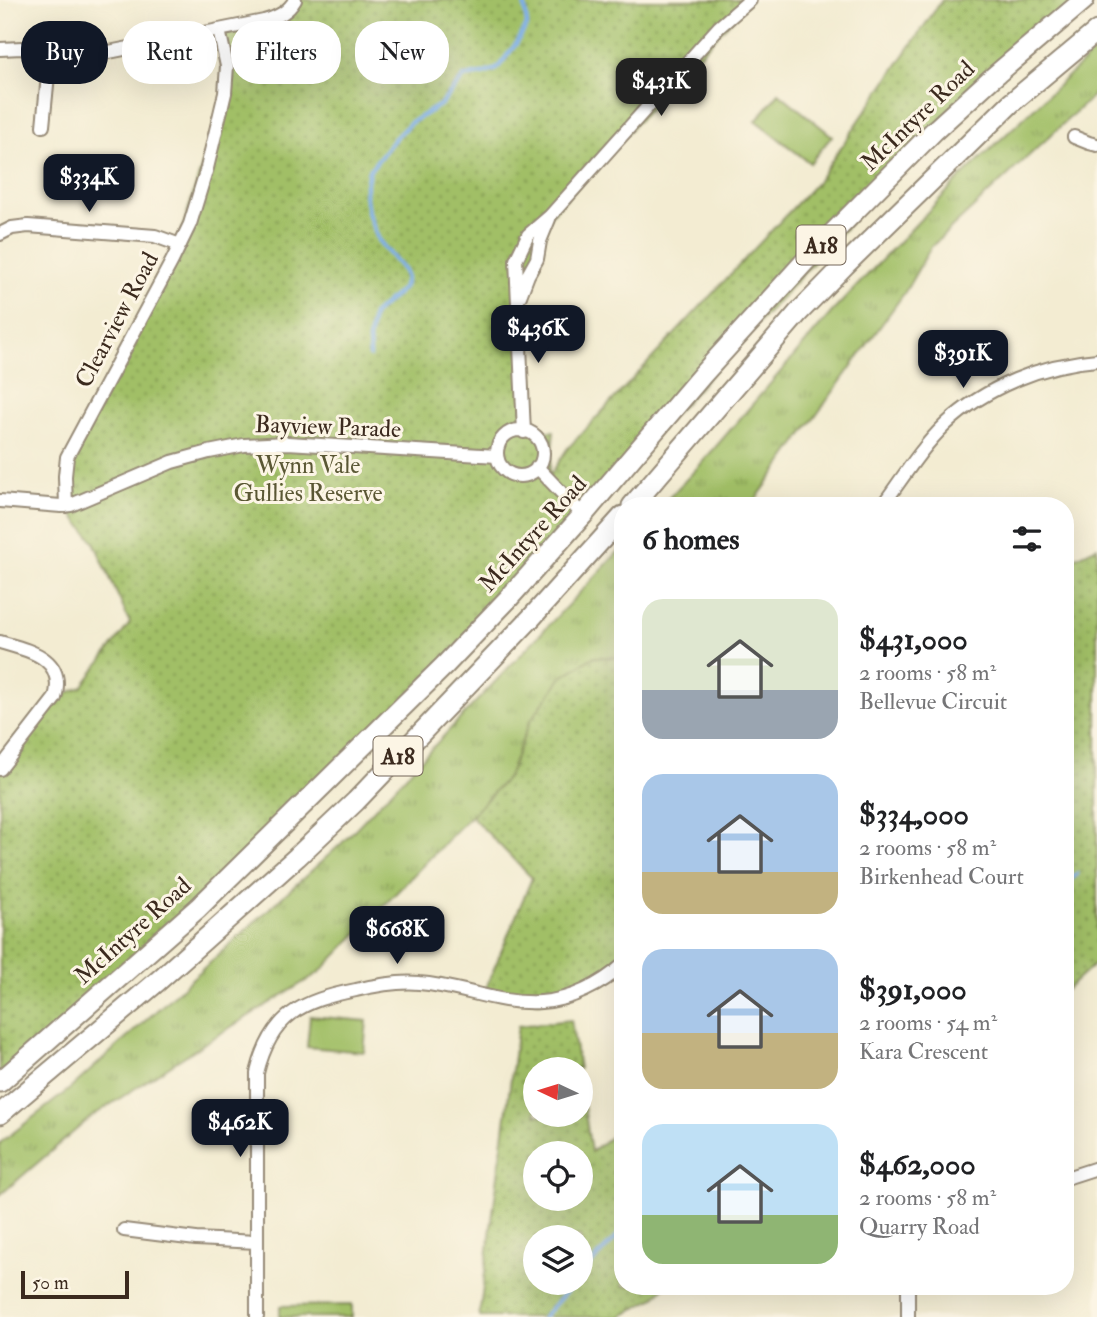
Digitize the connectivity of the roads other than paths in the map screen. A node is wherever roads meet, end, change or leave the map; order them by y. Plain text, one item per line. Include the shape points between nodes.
1 (295, 0) edge
2 (750, 0) edge
3 (1084, 0) edge
4 (219, 30) junction
5 (1097, 31) edge
6 (21, 48) edge
7 (0, 49) edge
8 (108, 52) edge
9 (47, 84) edge
10 (43, 126) dead end
11 (1074, 137) dead end
12 (1097, 145) edge
13 (550, 216) junction
14 (0, 233) edge
15 (180, 245) junction
16 (519, 300) junction
17 (1097, 360) edge
18 (524, 432) junction
19 (497, 456) junction
20 (537, 467) junction
21 (640, 497) edge
22 (889, 497) edge
23 (0, 501) edge
24 (66, 506) junction
25 (614, 511) edge
26 (583, 515) junction
27 (614, 526) edge
28 (583, 561) junction
29 (0, 642) edge
30 (0, 769) edge
31 (614, 973) edge
32 (0, 1082) edge
33 (0, 1114) edge
34 (1097, 1168) edge
35 (1074, 1175) edge
36 (124, 1230) dead end
37 (257, 1242) junction
38 (908, 1295) edge
39 (257, 1317) edge
40 (908, 1317) edge

1 - 4 street via 276,18
2 - 13 street via 719,27
3 - 26 main road, McIntyre Road / A18 via 953,114 809,257
4 - 8 street
4 - 15 street, Clearview Road via 227,66 225,93 207,168
5 - 21 main road, A18 via 1011,103 835,275
6 - 7 street
9 - 10 street
11 - 12 street
13 - 16 street
13 - 16 street via 528,235 516,260
14 - 15 street via 28,226 155,236
15 - 24 street, Clearview Road via 67,457
16 - 18 street
17 - 22 street via 1029,375 977,401 940,430
18 - 19 street via 511,432 501,440
18 - 20 street via 537,438 542,448
19 - 20 street via 501,466 516,476
19 - 24 street, Bayview Parade via 288,443 244,445 172,462
20 - 26 street
23 - 24 street, Bayview Parade
25 - 26 main road
26 - 28 main road
26 - 32 main road, McIntyre Road / A18 via 444,666 198,908
27 - 28 main road, A18
28 - 33 main road, A18 via 298,857
29 - 30 street via 51,664 58,686 55,698
31 - 37 street via 568,997 534,1002 420,983 388,983 315,1000 295,1010 272,1034 257,1073
34 - 35 street
36 - 37 street
37 - 39 street
38 - 40 street

